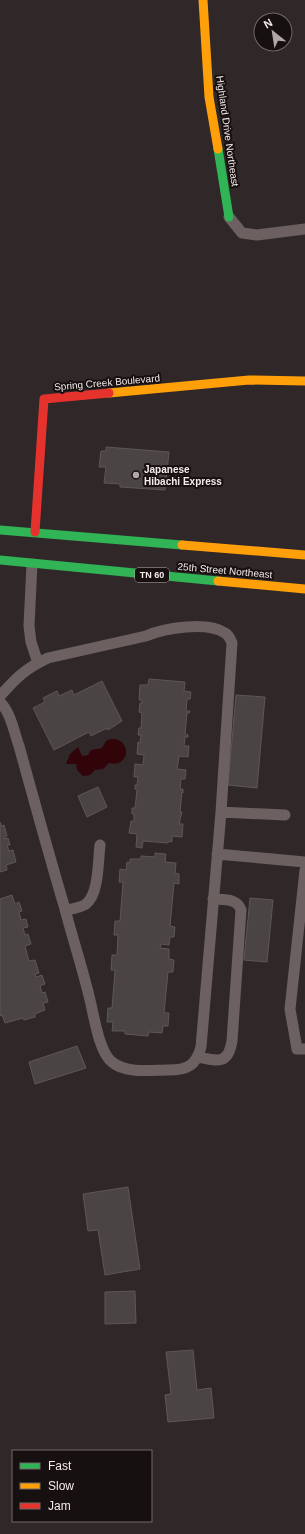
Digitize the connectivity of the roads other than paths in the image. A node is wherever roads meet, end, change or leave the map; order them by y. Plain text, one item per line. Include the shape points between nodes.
1 (203, 0) edge
2 (230, 217) joint
3 (305, 229) edge
4 (305, 380) edge
5 (0, 530) edge
6 (35, 532) junction
7 (305, 555) edge
8 (0, 560) edge
9 (32, 564) junction
10 (305, 589) edge
11 (38, 662) junction
12 (0, 696) edge
13 (0, 702) edge
14 (221, 812) junction
15 (285, 815) dead end
16 (100, 845) dead end
17 (217, 854) junction
18 (305, 862) edge
19 (305, 870) edge
20 (214, 899) junction
21 (65, 910) junction
22 (305, 1049) edge
23 (198, 1057) junction

1 - 2 main road, Highland Drive Northeast via 209,97
2 - 3 lane via 242,232 257,235
4 - 6 main road, Spring Creek Boulevard via 248,380 44,400
5 - 6 main road
6 - 7 main road
8 - 9 main road, 25th Street Northeast / TN 60
9 - 10 main road, 25th Street Northeast / TN 60
9 - 11 lane via 29,626
11 - 12 lane via 24,671
11 - 14 lane via 171,628 208,628 229,636 232,643
13 - 21 lane via 10,720 19,746
14 - 15 lane
14 - 17 lane
16 - 21 lane via 91,900 85,905
17 - 18 lane
17 - 20 lane
19 - 22 lane via 290,1009 297,1049
20 - 23 lane
20 - 23 lane via 236,902 241,910 232,1041 230,1052 221,1060
21 - 23 lane via 101,1044 111,1062 128,1069 174,1070 191,1065

